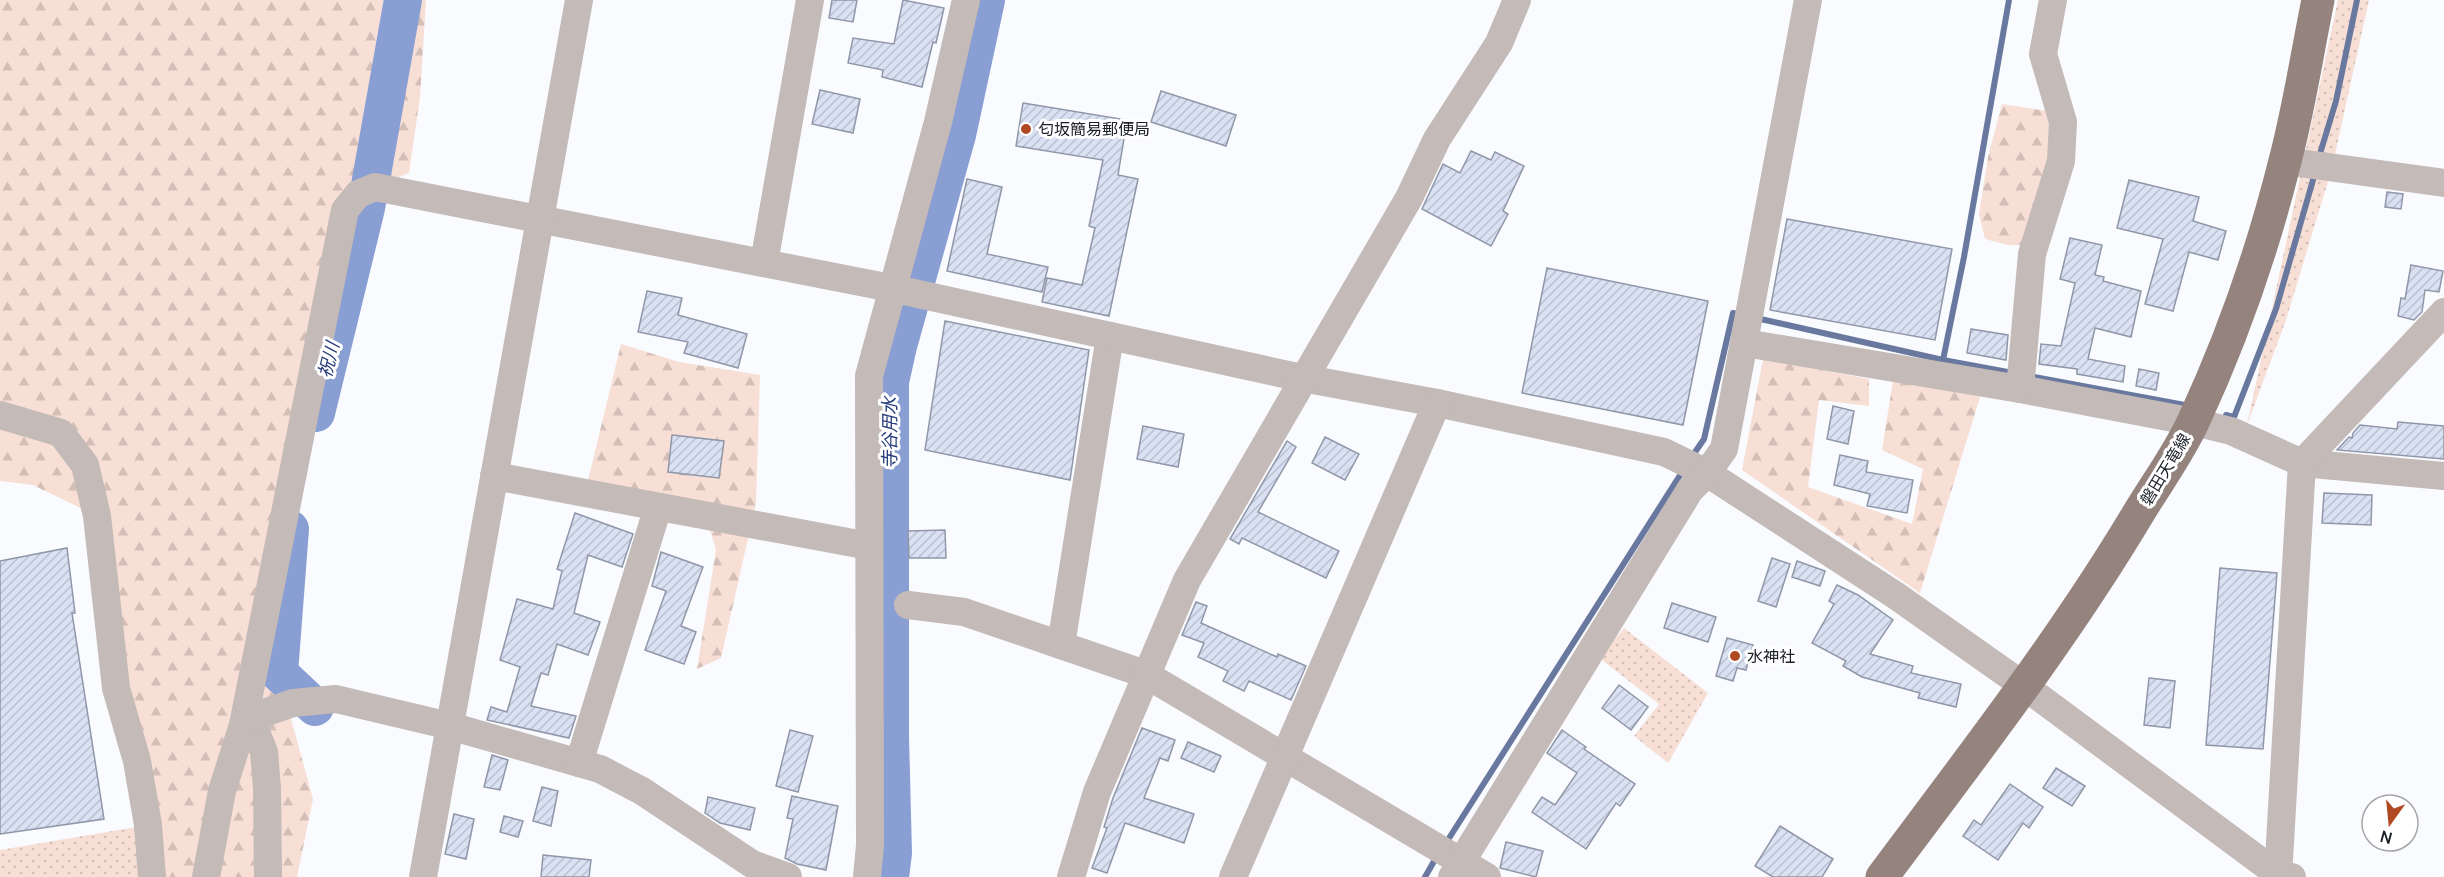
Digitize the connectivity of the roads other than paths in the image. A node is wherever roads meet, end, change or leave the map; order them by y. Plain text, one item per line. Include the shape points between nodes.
1 (579, 0) edge
2 (810, 0) edge
3 (966, 0) edge
4 (1517, 0) edge
5 (1808, 0) edge
6 (2053, 0) edge
7 (2318, 0) edge
8 (2285, 161) junction
9 (2444, 183) edge
10 (539, 219) junction
11 (764, 263) junction
12 (891, 288) junction
13 (2444, 312) edge
14 (1110, 336) junction
15 (1746, 343) junction
16 (1302, 378) junction
17 (2020, 389) junction
18 (1437, 403) junction
19 (0, 415) edge
20 (2194, 422) junction
21 (2302, 463) junction
22 (1707, 472) junction
23 (494, 476) junction
24 (2444, 476) edge
25 (658, 507) junction
26 (869, 546) junction
27 (908, 605) dead end
28 (1061, 645) junction
29 (1145, 674) junction
30 (2024, 686) junction
31 (247, 722) junction
32 (450, 726) junction
33 (1286, 758) junction
34 (579, 763) junction
35 (1456, 869) edge
36 (152, 877) edge
37 (206, 877) edge
38 (268, 877) edge
39 (423, 877) edge
40 (788, 877) edge
41 (867, 877) edge
42 (1071, 877) edge
43 (1233, 877) edge
44 (1487, 877) edge
45 (1882, 877) edge
46 (2282, 877) edge

1 - 10 street
2 - 11 street
3 - 12 street via 938,122
4 - 16 street via 1499,44 1437,140 1409,198
5 - 15 street
6 - 17 street via 2043,54 2062,122 2061,161 2032,254
7 - 8 main road, 磐田天竜線
8 - 9 street
8 - 20 main road, 磐田天竜線 via 2231,331
10 - 11 street
10 - 23 street
10 - 31 street via 375,187 358,194 345,210
11 - 12 street
12 - 14 street
12 - 26 street via 869,376
13 - 21 street
14 - 16 street
14 - 28 street
15 - 17 street
15 - 22 street via 1724,449
16 - 18 street
16 - 29 street via 1187,580
17 - 20 street
18 - 22 street via 1664,452
18 - 33 street
19 - 36 street via 61,434 85,465 97,516 116,688 137,761
20 - 21 street via 2231,431
20 - 30 main road, 磐田天竜線 via 2120,545
21 - 24 street
21 - 46 street
22 - 30 street via 1895,595
22 - 35 street via 1690,490
23 - 25 street
23 - 32 street
25 - 26 street
25 - 34 street
26 - 41 street
27 - 28 street via 964,612
28 - 29 street
29 - 33 street
29 - 42 street via 1097,792
30 - 45 main road, 磐田天竜線
30 - 46 street
31 - 32 street via 294,703 336,699
31 - 37 street via 222,791
31 - 38 street via 264,752
32 - 34 street
32 - 39 street
33 - 35 street
33 - 43 street
34 - 40 street via 600,769 642,791 752,864
35 - 44 street

